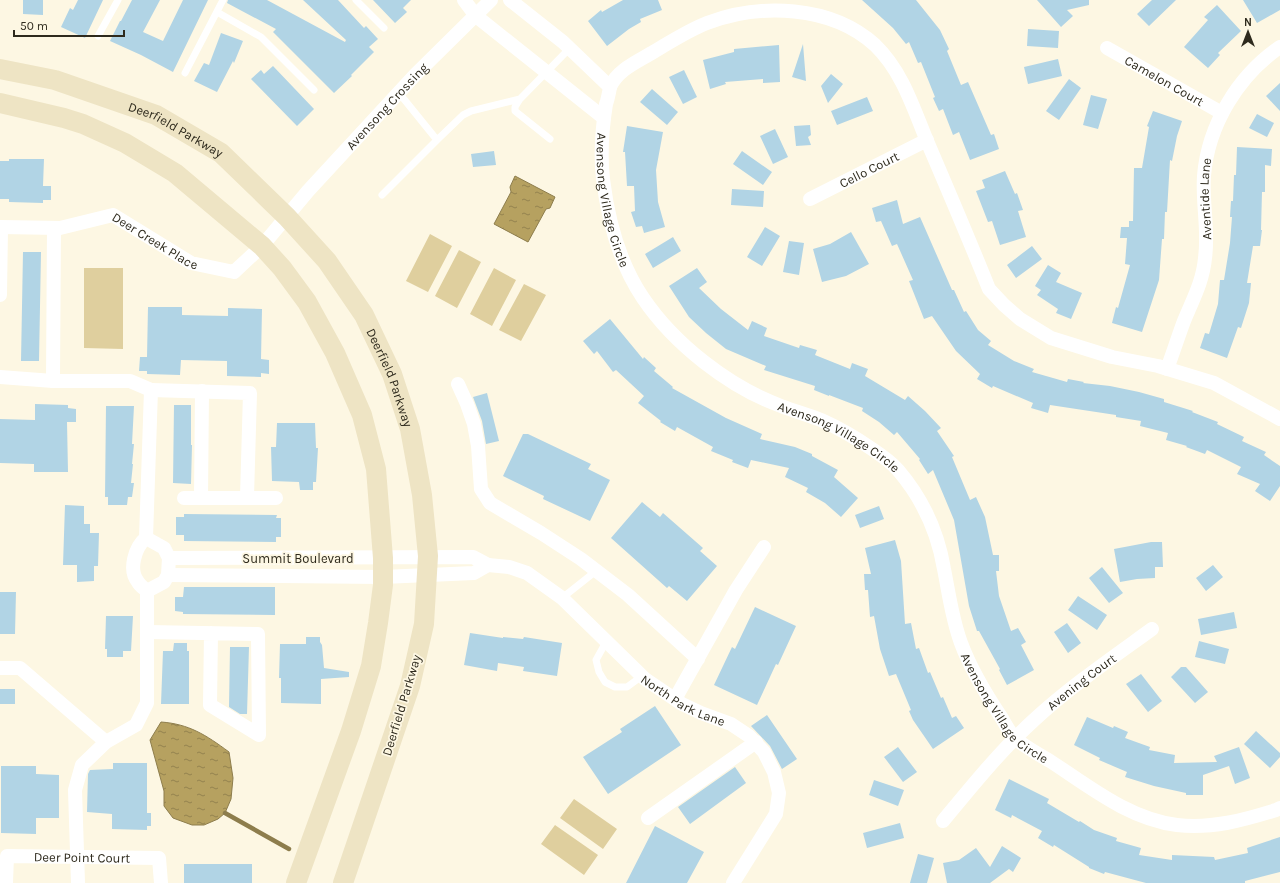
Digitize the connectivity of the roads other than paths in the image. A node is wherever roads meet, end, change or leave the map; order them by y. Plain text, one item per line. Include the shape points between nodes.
1 (118, 0) edge
2 (223, 0) edge
3 (356, 0) edge
4 (464, 0) edge
5 (491, 0) edge
6 (510, 0) edge
7 (217, 12) junction
8 (476, 16) junction
9 (384, 28) dead end
10 (98, 36) dead end
11 (1280, 47) edge
12 (1107, 48) dead end
13 (569, 49) junction
14 (0, 68) edge
15 (546, 72) junction
16 (185, 73) dead end
17 (610, 87) junction
18 (314, 90) dead end
19 (399, 93) junction
20 (520, 99) junction
21 (0, 103) edge
22 (1222, 113) junction
23 (604, 118) junction
24 (550, 139) dead end
25 (436, 140) junction
26 (927, 140) junction
27 (382, 195) dead end
28 (810, 199) dead end
29 (287, 217) junction
30 (0, 228) edge
31 (54, 228) junction
32 (262, 246) junction
33 (0, 295) edge
34 (1167, 369) junction
35 (0, 377) edge
36 (53, 381) junction
37 (458, 384) dead end
38 (150, 390) junction
39 (202, 391) junction
40 (1280, 419) edge
41 (247, 497) junction
42 (184, 498) dead end
43 (201, 498) junction
44 (276, 498) dead end
45 (146, 538) junction
46 (764, 547) dead end
47 (169, 558) junction
48 (383, 558) junction
49 (488, 565) junction
50 (427, 566) junction
51 (596, 571) junction
52 (168, 575) junction
53 (383, 577) junction
54 (147, 591) junction
55 (562, 598) junction
56 (1152, 629) dead end
57 (148, 632) junction
58 (211, 633) junction
59 (606, 642) junction
60 (698, 659) junction
61 (0, 668) edge
62 (642, 676) junction
63 (675, 699) junction
64 (1015, 738) junction
65 (106, 742) junction
66 (756, 742) junction
67 (1280, 808) edge
68 (648, 818) dead end
69 (943, 821) dead end
70 (77, 857) junction
71 (6, 883) edge
72 (78, 883) edge
73 (161, 883) edge
74 (296, 883) edge
75 (343, 883) edge
76 (733, 883) edge

1 - 10 lane
2 - 7 lane
3 - 9 lane
4 - 8 street
5 - 8 street, Avensong Crossing
6 - 13 street
7 - 16 lane
7 - 18 lane via 261,37
8 - 15 street
8 - 19 street, Avensong Crossing
11 - 22 street, Aventide Lane via 1242,82
12 - 22 street, Camelon Court
13 - 15 lane
13 - 17 street
14 - 29 main road, Deerfield Parkway via 61,82 156,115 221,153
15 - 20 lane
15 - 23 street
17 - 23 street, Avensong Village Circle
17 - 26 street, Avensong Village Circle via 623,70 706,24 748,12 792,11 821,16 842,24 861,34 878,48 903,82
19 - 25 lane
19 - 29 street, Avensong Crossing
20 - 24 lane via 515,112
20 - 25 lane via 470,111
21 - 32 main road via 83,124 125,143 175,173
22 - 34 street, Aventide Lane via 1213,133 1204,176 1206,257 1194,300
23 - 64 street, Avensong Village Circle via 601,152 604,189 610,217 623,259 643,298 672,333 722,375 760,397 842,430 896,467 911,487 932,526 944,568 952,616 966,658
25 - 27 lane
26 - 28 street, Cello Court
26 - 34 street, Avensong Village Circle via 989,288 1004,305 1020,319 1051,338 1112,357
29 - 32 street, Deer Creek Place
29 - 50 main road, Deerfield Parkway via 327,261 364,315 392,374 410,429 422,495
30 - 31 street, Deer Creek Place
30 - 33 street, Deer Creek Place
31 - 32 street, Deer Creek Place via 113,215 191,263 234,272
31 - 36 street
32 - 48 main road via 307,302 335,354 362,415 376,469
34 - 40 street, Avensong Village Circle via 1214,383
35 - 36 street
36 - 38 street via 130,381
37 - 51 street via 474,424 482,489 490,503 541,533
38 - 39 street
38 - 45 street
39 - 41 street via 250,393
39 - 43 street
41 - 43 street
41 - 44 street
42 - 43 street
45 - 47 street via 164,548
45 - 54 street via 140,542 135,553 134,571 136,581
46 - 60 street via 736,590
47 - 48 street, Summit Boulevard
47 - 52 street
48 - 50 street, Summit Boulevard
48 - 53 main road
49 - 50 street, North Park Lane via 474,573
49 - 50 street, North Park Lane via 473,556
49 - 55 street, North Park Lane via 509,566 527,573
50 - 53 street, Summit Boulevard
50 - 75 main road, Deerfield Parkway via 424,624 410,686
51 - 55 lane
51 - 60 street via 628,595
52 - 53 street, Summit Boulevard
52 - 54 street via 164,582
53 - 74 main road via 371,666 351,731
54 - 57 street
55 - 59 street, North Park Lane
56 - 64 street, Avening Court via 1071,688
57 - 58 street
57 - 65 street via 148,703 136,725
58 - 58 street via 258,634 258,735 210,705
59 - 62 street, North Park Lane
59 - 62 lane via 596,660 605,682 615,687 627,687
60 - 63 street
61 - 65 street via 20,668
62 - 63 street, North Park Lane
63 - 66 street, North Park Lane via 701,713 731,724
64 - 67 street, Avensong Village Circle via 1124,809 1155,821 1176,825 1220,825
64 - 69 street, Avening Court via 992,761
65 - 70 street via 82,765 75,790
66 - 68 street
66 - 76 street, North Park Lane via 774,772 779,793 776,814
70 - 71 street, Deer Point Court via 7,856
70 - 72 street
70 - 73 street, Deer Point Court via 159,858

